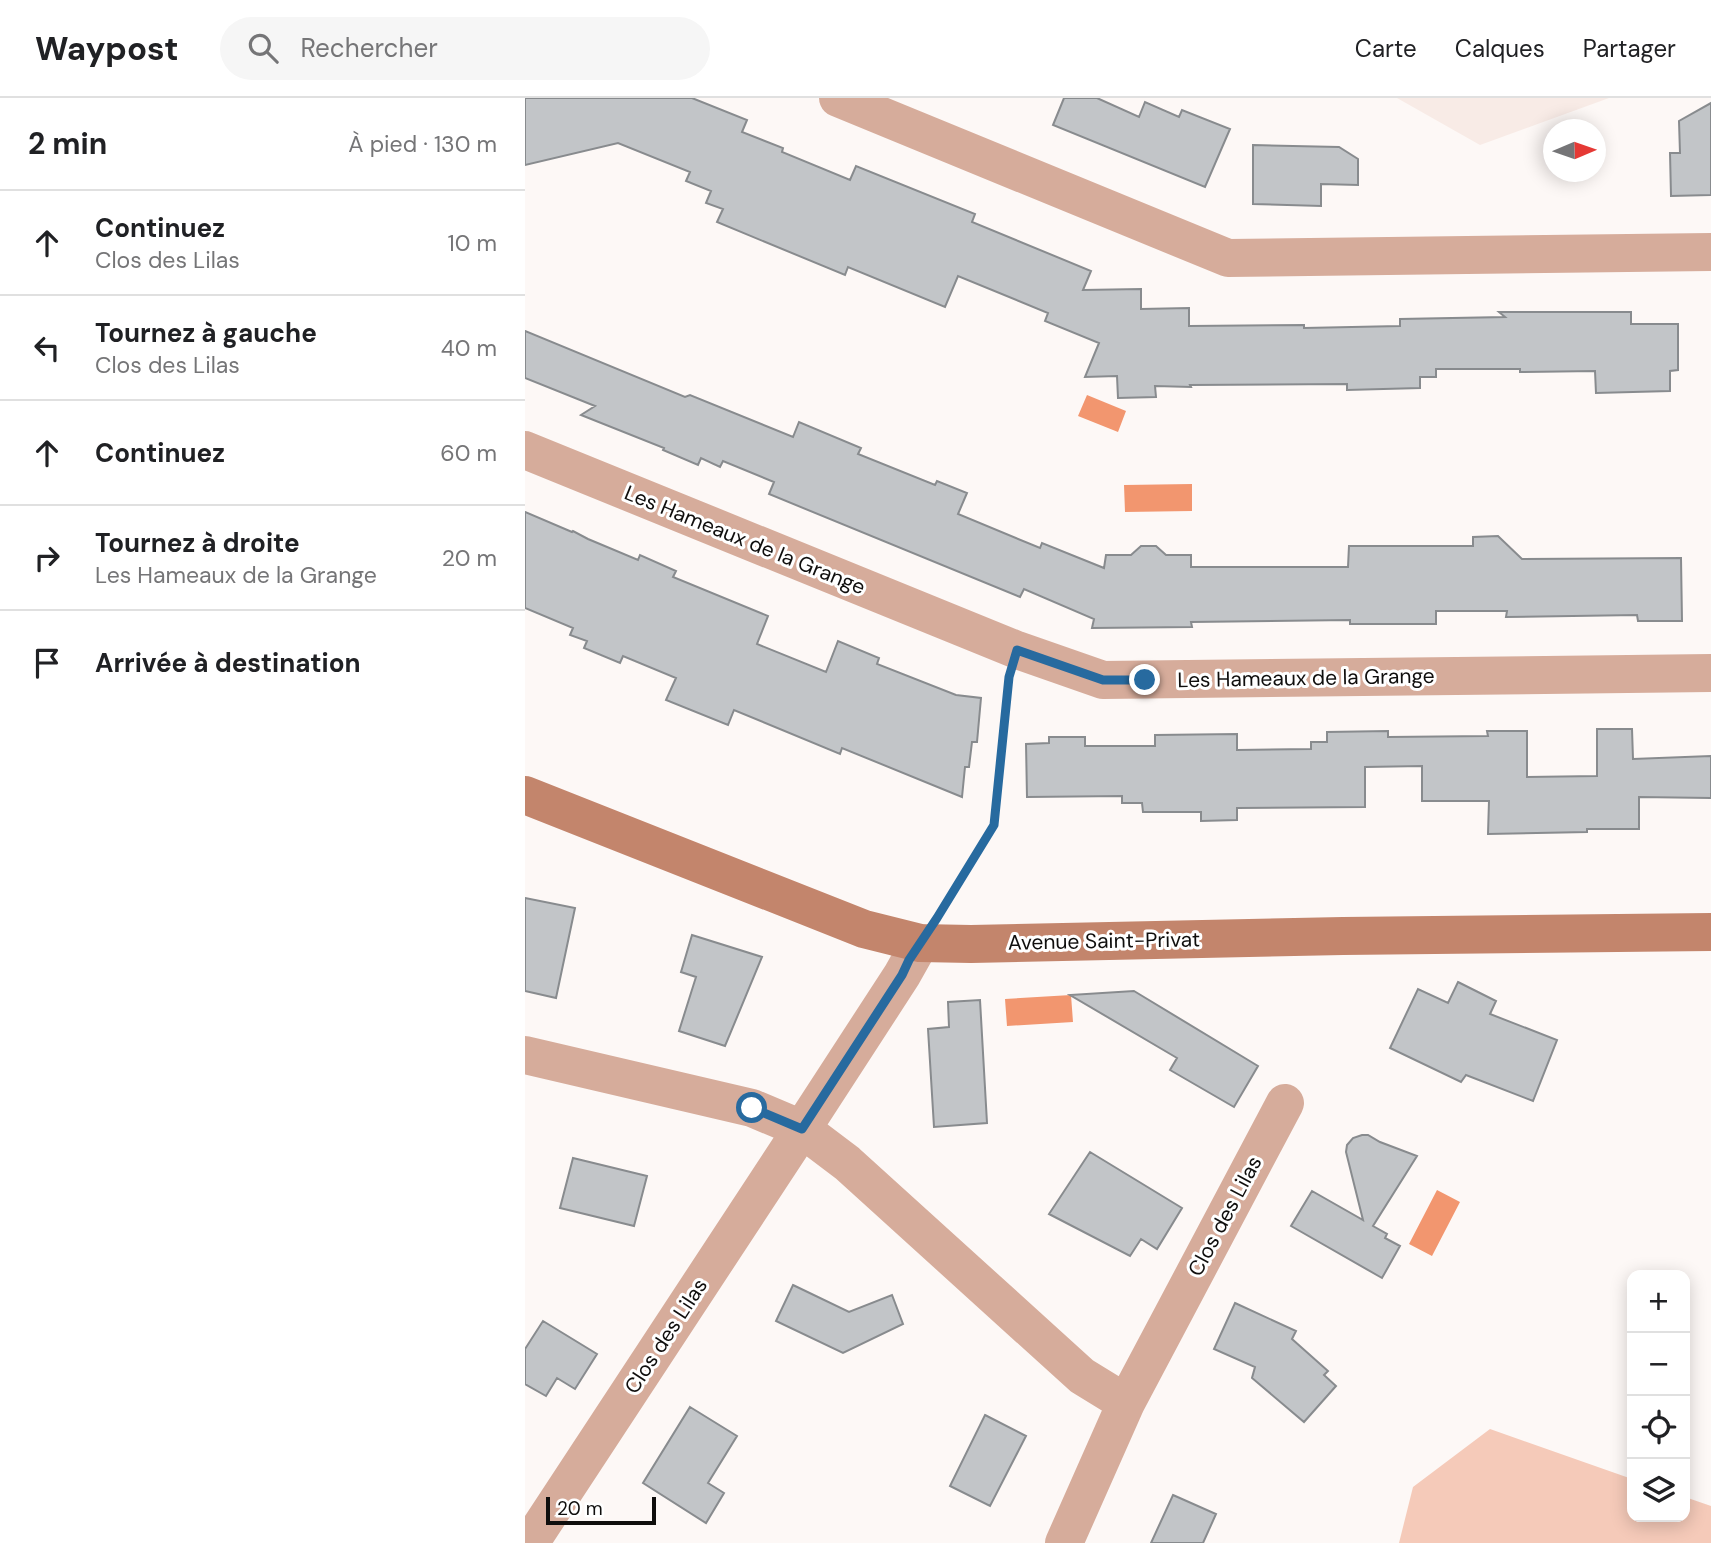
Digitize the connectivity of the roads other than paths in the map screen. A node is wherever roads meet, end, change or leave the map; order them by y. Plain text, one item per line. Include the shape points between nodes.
1 (838, 98) edge
2 (1711, 252) edge
3 (525, 450) edge
4 (1711, 673) edge
5 (525, 795) edge
6 (1711, 932) edge
7 (920, 943) junction
8 (525, 1055) edge
9 (1285, 1103) dead end
10 (802, 1129) junction
11 (1125, 1403) junction
12 (530, 1543) edge
13 (1064, 1543) edge

1 - 2 street via 1228,258
3 - 4 street, Les Hameaux de la Grange via 1017,650 1103,680
5 - 7 street, Avenue Saint-Privat via 864,929
6 - 7 street, Avenue Saint-Privat
7 - 10 street, Clos des Lilas
8 - 10 street via 752,1108
9 - 11 street, Clos des Lilas
10 - 11 street via 846,1163 1082,1376
10 - 12 street, Clos des Lilas
11 - 13 street, Clos des Lilas

